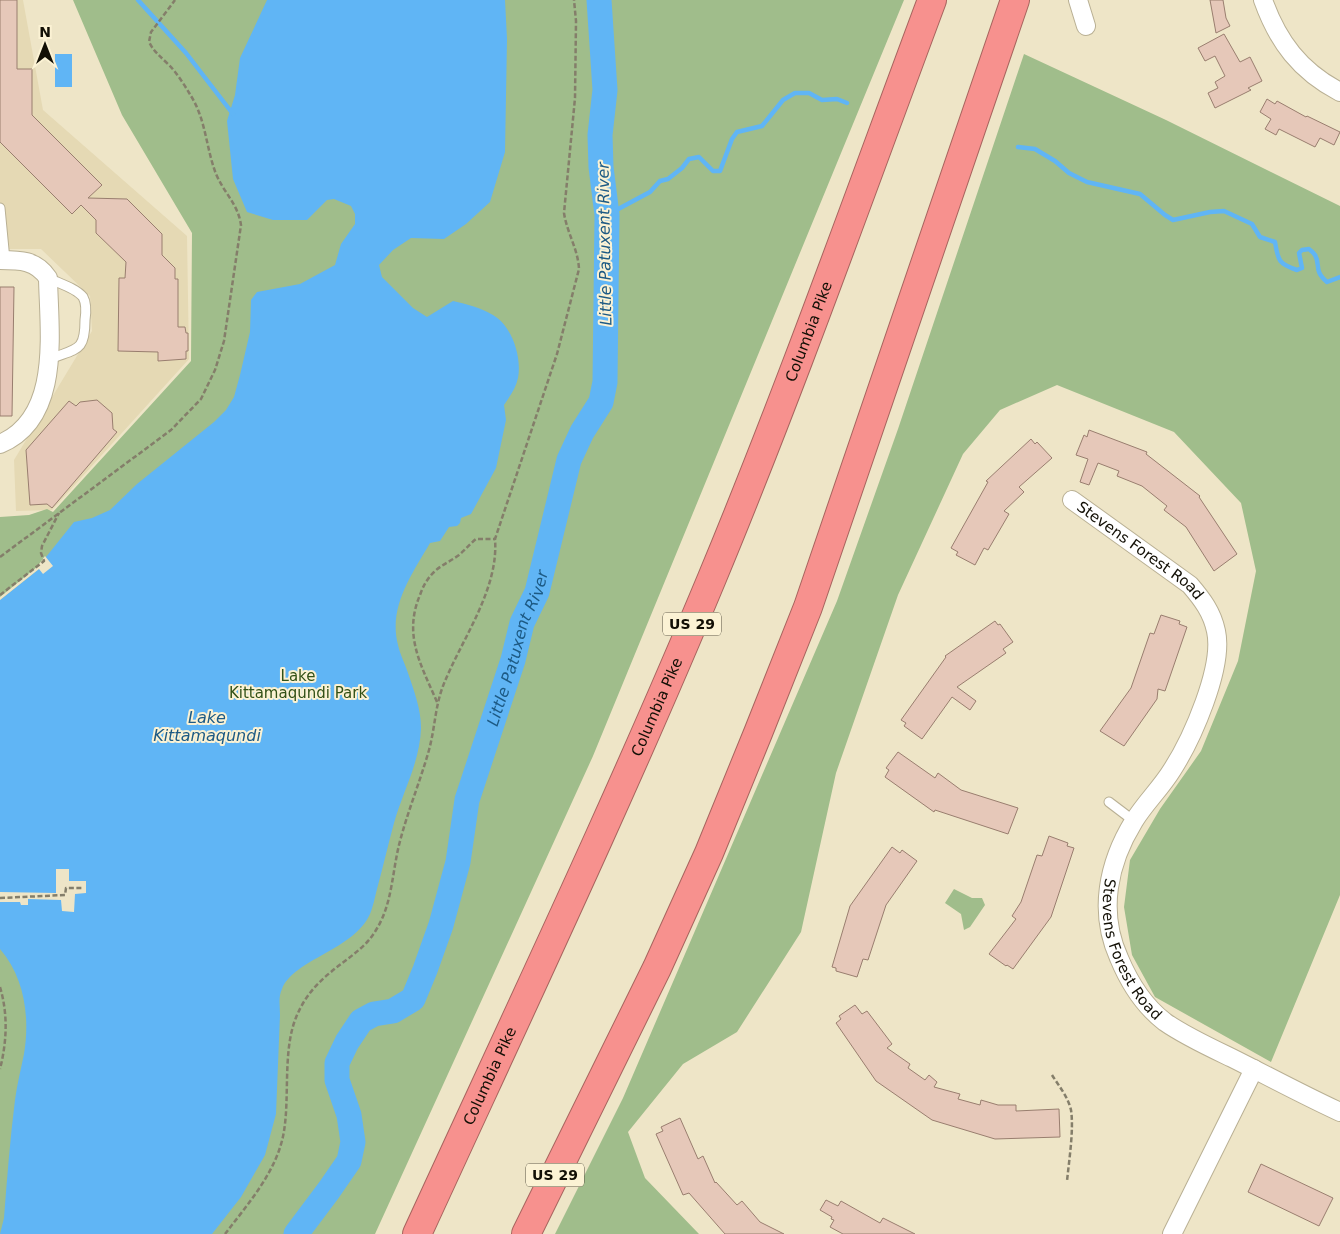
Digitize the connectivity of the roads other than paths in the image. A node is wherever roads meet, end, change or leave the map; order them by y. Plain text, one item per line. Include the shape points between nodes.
1 (932, 0) edge
2 (1015, 0) edge
3 (1078, 0) edge
4 (1262, 0) edge
5 (1086, 26) dead end
6 (1340, 92) edge
7 (0, 208) edge
8 (2, 260) edge
9 (48, 278) junction
10 (50, 359) junction
11 (0, 444) edge
12 (1072, 500) dead end
13 (1108, 802) dead end
14 (1134, 821) junction
15 (1254, 1070) junction
16 (1340, 1112) edge
17 (417, 1234) edge
18 (526, 1234) edge
19 (1172, 1234) edge

1 - 17 highway, Columbia Pike / US 29 via 762,455 709,586
2 - 18 highway, US 29 via 808,607 709,853 657,968
3 - 5 street
4 - 6 street via 1284,46 1297,62
7 - 8 lane
8 - 9 street via 30,263 42,269
9 - 10 street
9 - 10 lane via 77,292 86,304 82,344
10 - 11 street via 42,398 36,409 20,431
12 - 14 street, Stevens Forest Road via 1190,585 1206,604 1217,632 1217,654 1200,715 1173,768
13 - 14 lane
14 - 15 street, Stevens Forest Road via 1117,853 1108,896 1108,930 1123,969 1135,990 1165,1021
15 - 16 street, Stevens Forest Road
15 - 19 street

